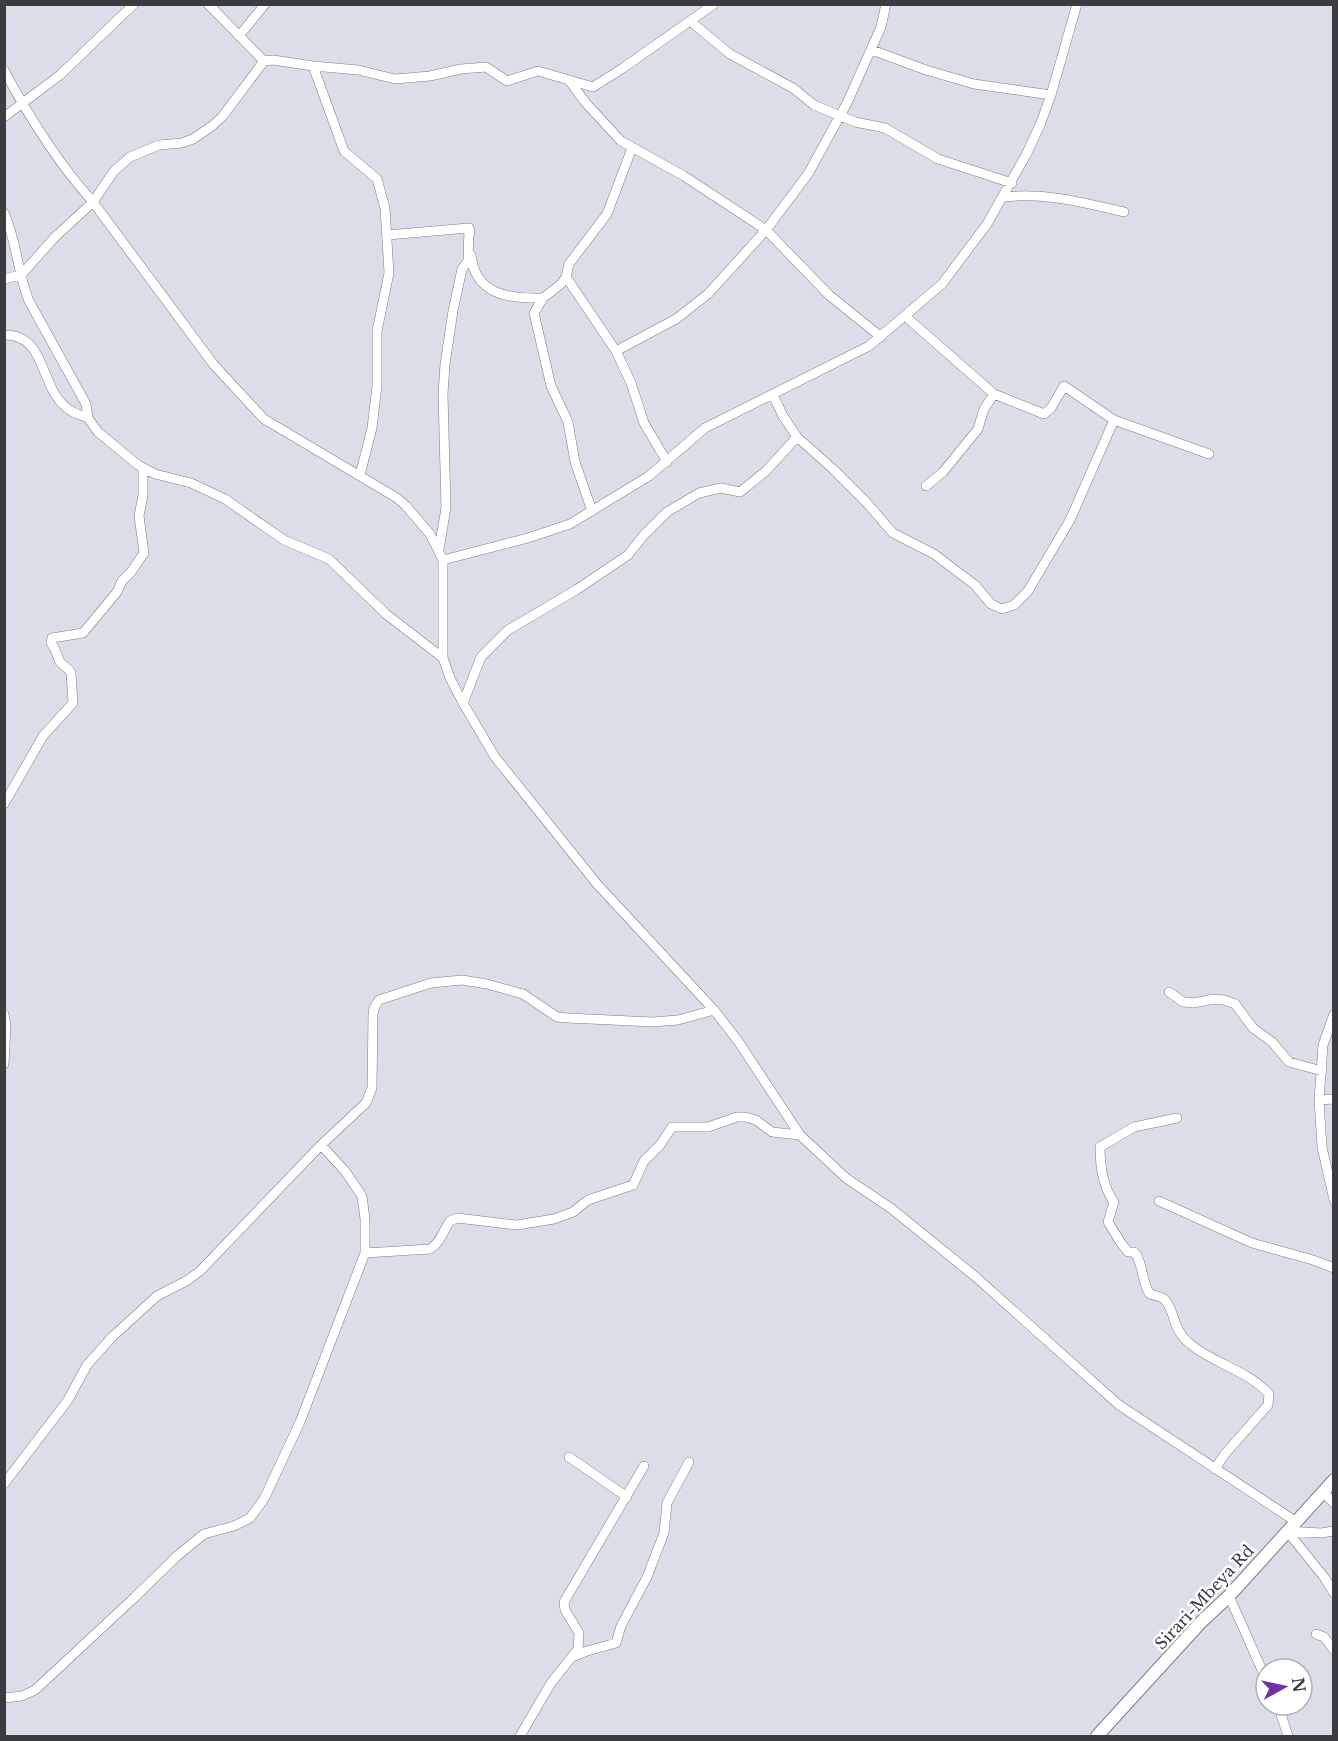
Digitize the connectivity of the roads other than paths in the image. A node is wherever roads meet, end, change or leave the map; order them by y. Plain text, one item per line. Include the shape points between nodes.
1 (208, 4) edge
2 (265, 4) edge
3 (714, 4) edge
4 (886, 4) edge
5 (1077, 4) edge
6 (131, 5) edge
7 (690, 21) junction
8 (238, 36) junction
9 (872, 50) junction
10 (264, 61) junction
11 (312, 66) junction
12 (4, 70) edge
13 (569, 80) junction
14 (1051, 95) junction
15 (22, 104) junction
16 (840, 116) junction
17 (4, 117) edge
18 (632, 148) junction
19 (1012, 183) junction
20 (1004, 197) junction
21 (93, 202) junction
22 (1124, 212) dead end
23 (4, 213) edge
24 (469, 228) junction
25 (766, 230) junction
26 (387, 235) junction
27 (21, 275) junction
28 (566, 277) junction
29 (4, 279) edge
30 (543, 298) junction
31 (905, 316) junction
32 (4, 335) edge
33 (881, 337) junction
34 (616, 351) junction
35 (994, 394) junction
36 (773, 395) junction
37 (88, 418) junction
38 (1114, 420) junction
39 (797, 438) junction
40 (1209, 454) dead end
41 (667, 462) junction
42 (143, 468) junction
43 (360, 475) junction
44 (926, 486) dead end
45 (592, 511) junction
46 (439, 549) junction
47 (443, 560) junction
48 (443, 658) junction
49 (463, 703) junction
50 (4, 804) edge
51 (1169, 993) dead end
52 (714, 1010) junction
53 (4, 1014) edge
54 (1334, 1014) edge
55 (4, 1064) edge
56 (1322, 1071) junction
57 (1334, 1099) edge
58 (1319, 1100) junction
59 (1178, 1118) dead end
60 (800, 1135) junction
61 (321, 1145) junction
62 (1334, 1200) edge
63 (1158, 1201) dead end
64 (365, 1253) junction
65 (1334, 1268) edge
66 (569, 1457) dead end
67 (689, 1461) dead end
68 (644, 1466) dead end
69 (1215, 1469) junction
70 (1334, 1480) edge
71 (4, 1484) edge
72 (1323, 1492) junction
73 (627, 1497) junction
74 (1334, 1503) edge
75 (1291, 1526) junction
76 (1334, 1531) edge
77 (1334, 1593) edge
78 (1229, 1596) junction
79 (1316, 1634) dead end
80 (1334, 1650) edge
81 (1256, 1657) edge
82 (571, 1658) junction
83 (4, 1698) edge
84 (1282, 1717) edge
85 (520, 1737) edge
86 (1097, 1737) edge
87 (1288, 1737) edge

1 - 8 street
2 - 8 street
3 - 7 street
4 - 9 street
5 - 14 street
6 - 15 street via 60,75
7 - 13 street via 599,84 588,86
7 - 16 street via 730,54 793,88 814,105
8 - 10 street
9 - 14 street via 974,84
9 - 16 street
10 - 11 street
10 - 21 street via 212,126 193,139 159,145 130,157 114,171
11 - 13 street via 395,78 486,67 507,81 538,71
11 - 26 street via 344,151 377,178
12 - 15 street
13 - 18 street via 621,141
14 - 19 street
15 - 17 street
15 - 21 street
16 - 19 street via 885,128 938,159
16 - 25 street via 808,174
18 - 25 street via 684,176
18 - 28 street via 607,214 569,264
19 - 20 street
20 - 22 street via 1052,196
20 - 31 street via 942,284
21 - 27 street
21 - 43 street via 214,365 264,419
23 - 27 street via 15,240
24 - 26 street
24 - 30 street via 473,269 480,282 505,295
24 - 46 street via 468,261 457,290 445,364 446,508
25 - 33 street via 829,295
25 - 34 street via 708,294 676,319
26 - 43 street via 389,273 377,331 377,386
27 - 29 street
27 - 37 street via 29,301 86,404
28 - 30 street
28 - 34 street
30 - 45 street via 534,317 553,393 568,422 575,462
31 - 33 street
31 - 35 street
32 - 37 street via 24,338 43,363 58,399 67,409
33 - 36 street
34 - 41 street via 644,423
35 - 38 street via 1044,414 1052,408 1064,386
35 - 44 street via 978,429 943,472
36 - 39 street
36 - 41 street via 705,428
37 - 42 street via 112,445
38 - 39 street via 1070,520 1028,591 1014,605 1002,609 991,604 975,585 934,554 893,533 833,469
38 - 40 street
39 - 49 street via 740,492 721,488 699,493 667,512 628,555 508,630 481,657
41 - 45 street
42 - 48 street via 191,483 225,500 284,540 329,559 386,614
42 - 50 street via 139,516 144,553 83,633 52,638 61,662 70,669 73,704 43,736
43 - 46 street via 406,506
45 - 47 street via 570,524 528,538
46 - 47 street
47 - 48 street
48 - 49 street
49 - 52 street via 495,757 597,884
51 - 56 street via 1183,1002 1224,999 1235,1004 1288,1062
52 - 60 street
52 - 61 street via 653,1022 557,1017 523,994 462,980 431,983 387,996 374,1008 371,1092 366,1103
53 - 55 street
54 - 56 street via 1323,1046
56 - 58 street
57 - 58 street
58 - 62 street via 1322,1147
59 - 69 street via 1134,1127 1120,1134 1100,1147 1100,1158 1108,1194 1114,1202 1108,1222 1128,1252 1138,1255 1149,1293 1167,1301 1180,1334 1194,1347 1236,1369 1269,1394 1268,1405
60 - 64 street via 772,1132 756,1119 745,1116 708,1127 672,1127 644,1161 633,1185 588,1200 567,1215 517,1225 457,1218 450,1221 442,1238 430,1249
60 - 69 street via 846,1178 892,1209 977,1278 1119,1405
61 - 64 street via 362,1196
61 - 71 street via 200,1271 157,1296 112,1337 87,1365 68,1400
63 - 65 street via 1252,1243
64 - 83 street via 300,1422 264,1499 250,1518 204,1534 49,1679 28,1693
66 - 73 street
67 - 82 street via 667,1503 664,1533 616,1643
68 - 73 street
69 - 75 street
70 - 72 highway, Sirari-Mbeya Rd
72 - 74 street
72 - 75 highway, Sirari-Mbeya Rd
73 - 82 street via 564,1602 580,1638
75 - 76 street via 1321,1533
75 - 77 street
75 - 78 highway, Sirari-Mbeya Rd
78 - 81 street
78 - 86 highway, Sirari-Mbeya Rd
79 - 80 street via 1324,1637
82 - 85 street via 551,1683
84 - 87 street

